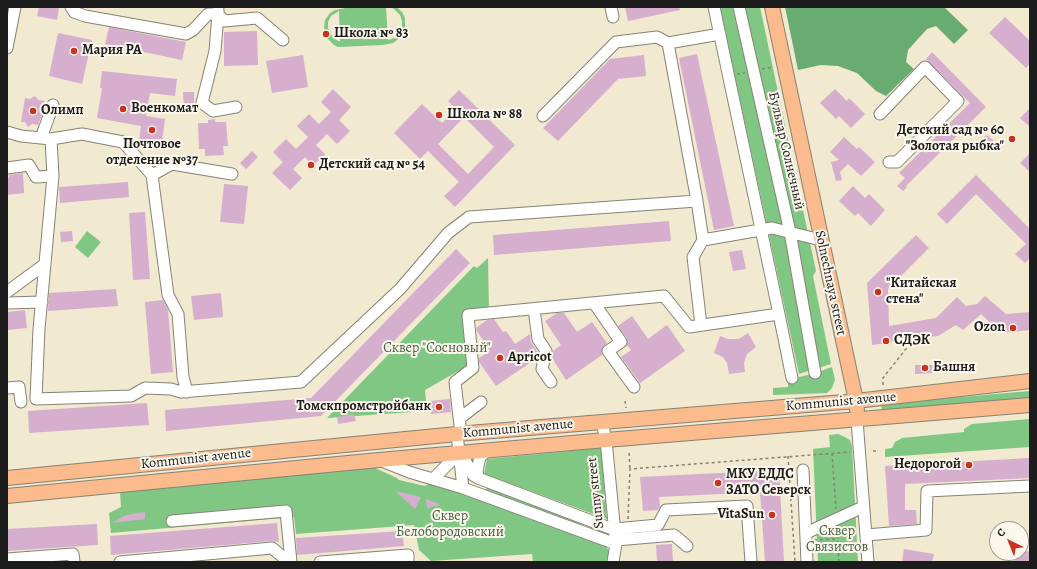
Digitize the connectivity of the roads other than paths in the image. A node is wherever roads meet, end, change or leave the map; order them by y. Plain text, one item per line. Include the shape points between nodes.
1 (15, 7) edge
2 (71, 7) edge
3 (714, 7) edge
4 (740, 7) edge
5 (772, 7) edge
6 (218, 11) edge
7 (720, 34) junction
8 (283, 40) dead end
9 (668, 42) junction
10 (7, 48) edge
11 (53, 105) dead end
12 (236, 107) dead end
13 (880, 114) dead end
14 (543, 116) dead end
15 (7, 132) edge
16 (46, 139) junction
17 (889, 162) dead end
18 (7, 168) edge
19 (232, 174) dead end
20 (152, 175) junction
21 (54, 176) junction
22 (697, 201) junction
23 (761, 230) junction
24 (790, 232) junction
25 (703, 240) junction
26 (821, 240) junction
27 (45, 264) junction
28 (7, 292) edge
29 (42, 302) junction
30 (7, 303) edge
31 (594, 303) junction
32 (534, 308) junction
33 (779, 314) junction
34 (701, 325) junction
35 (815, 373) dead end
36 (792, 378) dead end
37 (1030, 381) edge
38 (551, 382) dead end
39 (634, 387) dead end
40 (7, 388) edge
41 (187, 392) junction
42 (856, 401) junction
43 (21, 402) dead end
44 (481, 402) dead end
45 (1030, 405) edge
46 (460, 418) junction
47 (857, 420) junction
48 (602, 422) junction
49 (459, 434) junction
50 (606, 440) junction
51 (486, 451) junction
52 (458, 454) junction
53 (379, 460) junction
54 (803, 470) dead end
55 (7, 478) edge
56 (478, 478) junction
57 (433, 479) junction
58 (1030, 486) edge
59 (464, 488) junction
60 (7, 496) edge
61 (863, 507) junction
62 (172, 521) dead end
63 (806, 533) junction
64 (866, 535) junction
65 (615, 536) junction
66 (687, 546) dead end
67 (7, 559) edge
68 (143, 561) edge
69 (74, 562) edge
70 (120, 562) edge
71 (290, 562) edge
72 (320, 562) edge
73 (408, 562) edge
74 (613, 562) edge
75 (750, 562) edge
76 (808, 562) edge
77 (868, 562) edge

1 - 10 street
2 - 6 street via 74,12 85,16 186,34 208,14
3 - 7 street
4 - 24 street, Бульвар Солнечный
5 - 26 main road, Solnechnaya street
6 - 8 street via 224,21 257,18
6 - 12 street via 215,51 202,103 212,111
7 - 9 street
7 - 23 street
9 - 14 street via 657,37 616,42
9 - 22 street
11 - 16 street
13 - 17 street via 925,67 958,101 897,162
15 - 16 street
16 - 20 street via 82,134 123,142
16 - 21 street
18 - 21 street via 29,165 36,177
19 - 20 street via 174,160
20 - 41 street via 168,295 178,314 183,377
21 - 27 street
22 - 25 street
22 - 41 street via 469,217 448,233 400,289 301,382
23 - 24 street via 772,228
23 - 25 street
23 - 33 street
24 - 26 street
24 - 35 street, Бульвар Солнечный
25 - 34 street via 693,257
26 - 42 main road, Solnechnaya street
27 - 28 street
27 - 29 street
29 - 30 street
29 - 41 street via 36,399 131,396 145,388
31 - 32 street
31 - 34 street via 664,296 689,327
31 - 39 street via 621,342 608,351
32 - 38 street via 538,339 546,351 542,369
32 - 46 street via 468,315 474,368 455,382
33 - 34 street
33 - 36 street
37 - 42 main road, Kommunist avenue
40 - 43 street via 18,387
42 - 47 main road, Solnechnaya street
42 - 48 main road, Kommunist avenue
44 - 46 street
45 - 47 main road, Kommunist avenue
46 - 49 street
47 - 50 main road, Kommunist avenue
47 - 61 street, Solnechnaya street
48 - 49 main road, Kommunist avenue
48 - 50 street, Sunny street
49 - 52 street
49 - 55 main road, Kommunist avenue
50 - 51 main road, Kommunist avenue
50 - 65 street, Sunny street
51 - 52 main road, Kommunist avenue
51 - 56 street via 480,457
52 - 53 main road, Kommunist avenue
52 - 56 street via 465,460 473,476
52 - 57 street
52 - 59 street
53 - 57 street
53 - 60 main road, Kommunist avenue
54 - 63 street
56 - 65 street
57 - 59 street
58 - 64 street via 927,490 926,530
59 - 65 street
61 - 63 street
61 - 64 street, Solnechnaya street
62 - 71 street via 286,511
63 - 76 street
64 - 77 street, Solnechnaya street
65 - 66 street via 674,535
65 - 74 street, Sunny street
65 - 75 street via 658,525 666,510 746,506
67 - 69 street via 73,554
68 - 70 street
68 - 71 street via 272,548
72 - 73 street via 408,554

